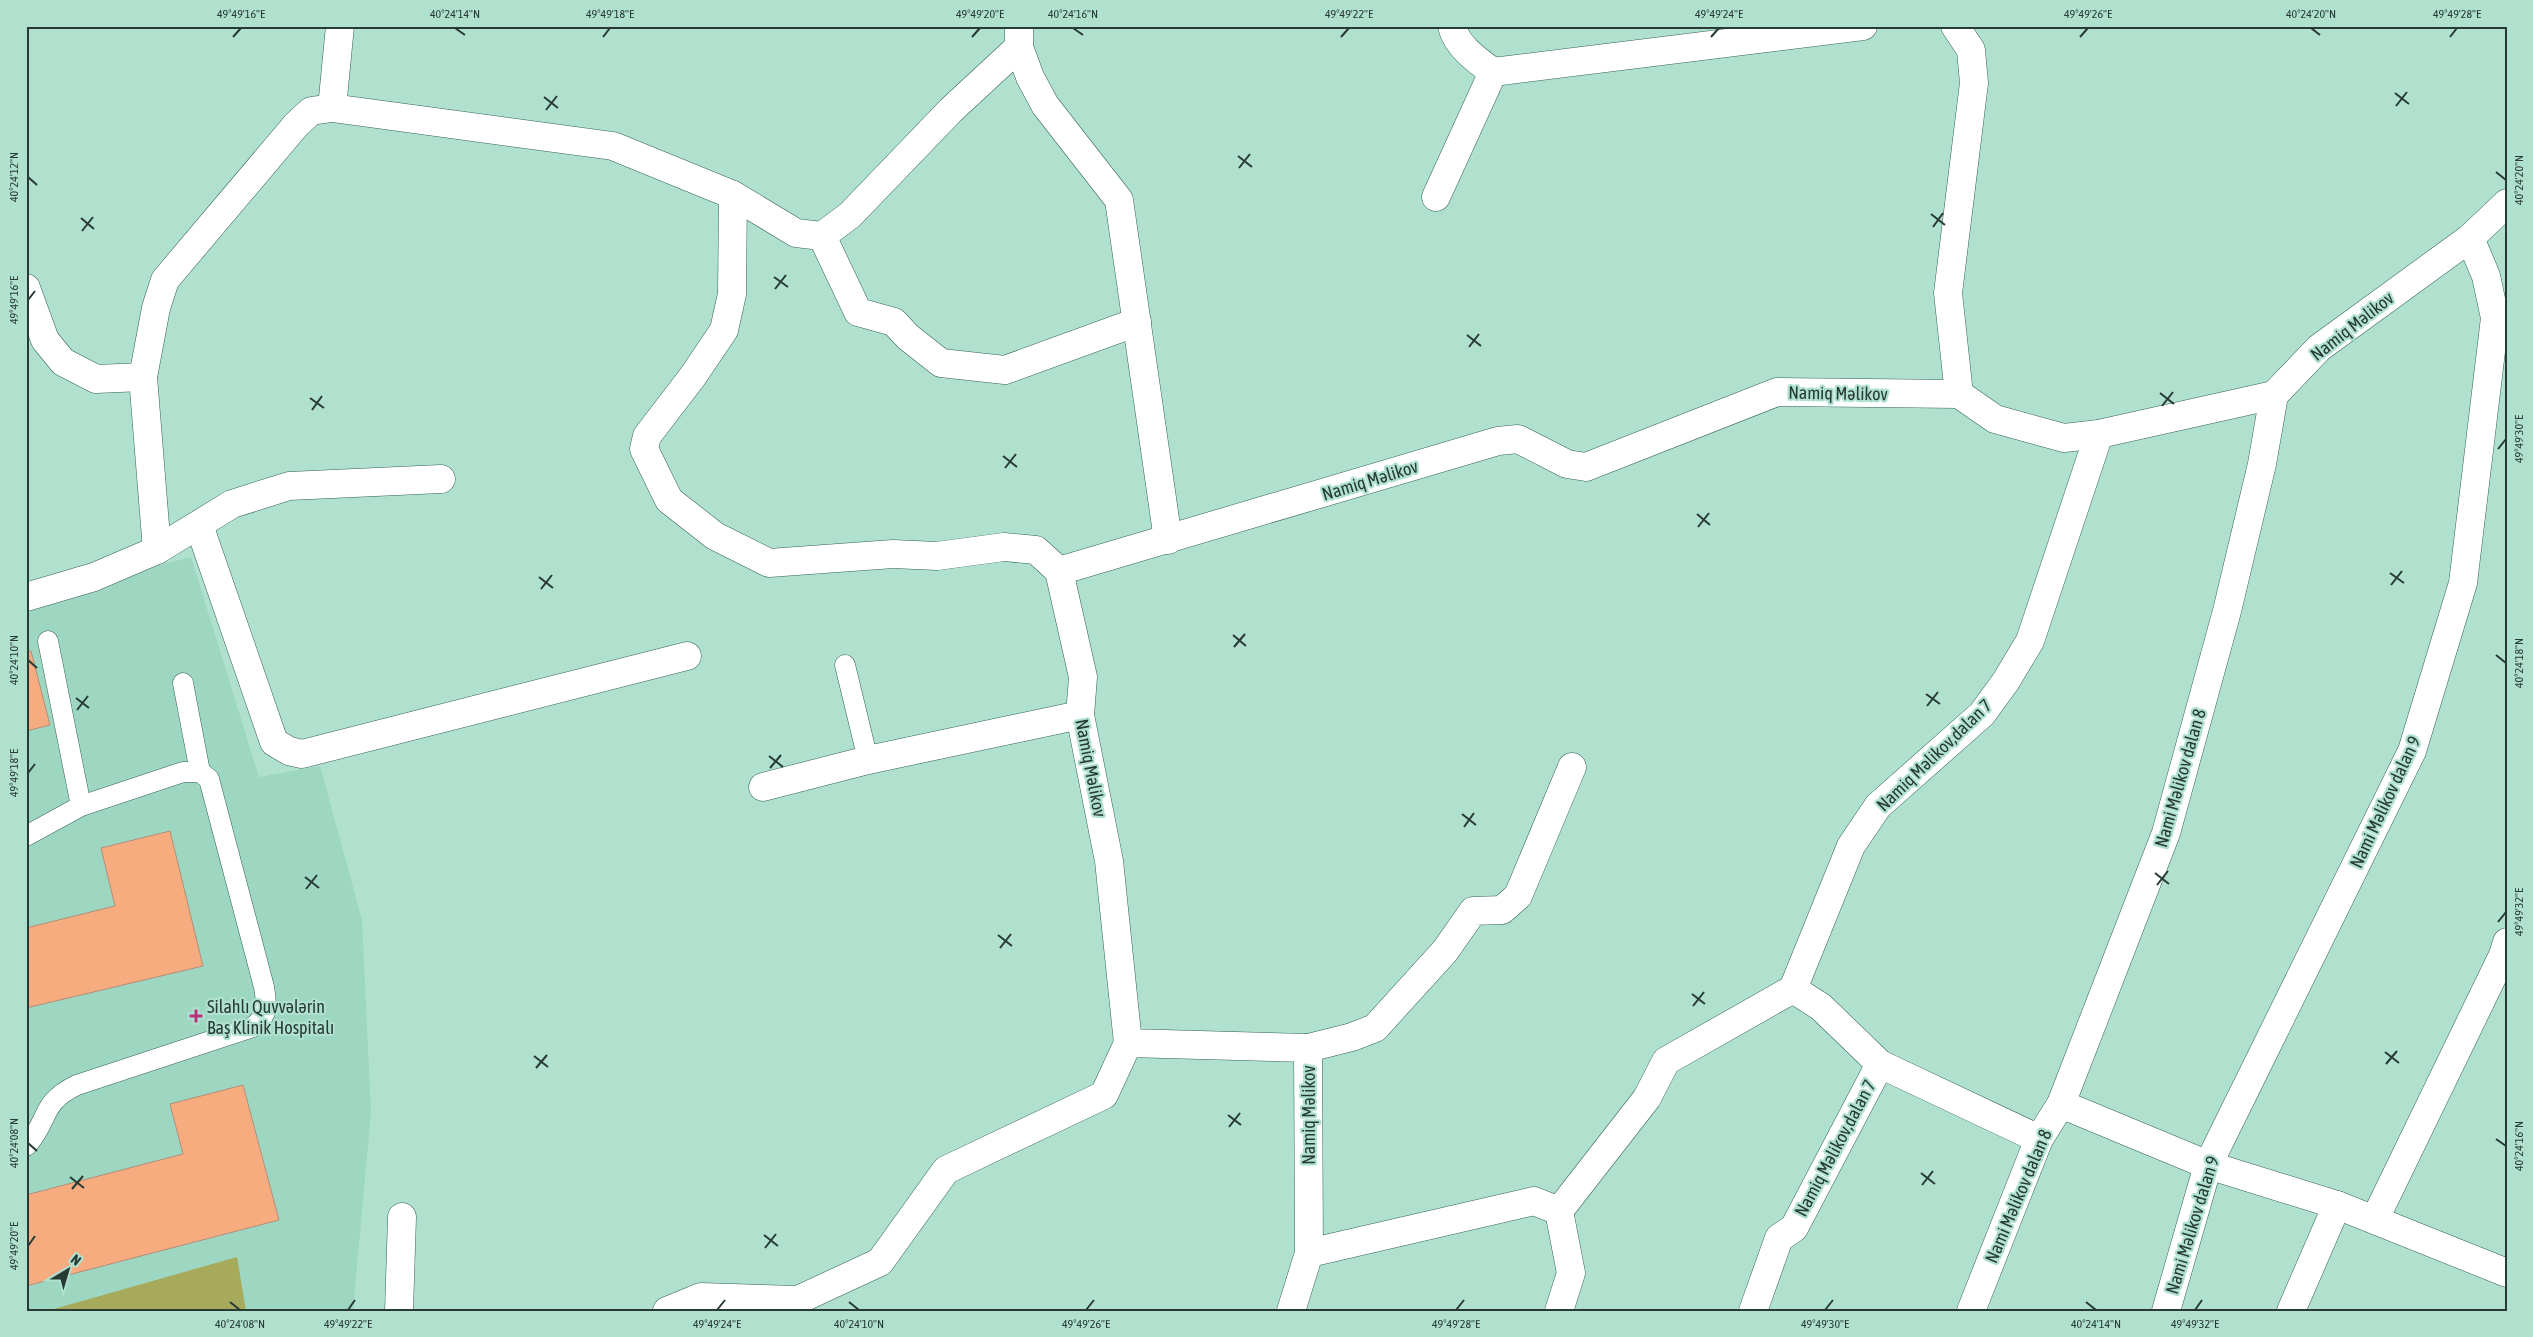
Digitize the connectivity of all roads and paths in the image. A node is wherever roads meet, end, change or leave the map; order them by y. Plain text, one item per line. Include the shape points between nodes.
1 (340, 26) edge
2 (1452, 26) edge
3 (1863, 26) edge
4 (1956, 26) edge
5 (1019, 37) edge
6 (1493, 72) junction
7 (332, 108) junction
8 (733, 194) junction
9 (1436, 197) dead end
10 (2507, 203) edge
11 (822, 236) junction
12 (2470, 238) junction
13 (26, 288) edge
14 (1137, 322) junction
15 (143, 377) junction
16 (1959, 394) junction
17 (2274, 395) junction
18 (2099, 434) junction
19 (441, 479) dead end
20 (200, 525) junction
21 (1168, 540) junction
22 (157, 550) junction
23 (1059, 571) junction
24 (26, 597) edge
25 (48, 641) dead end
26 (687, 656) dead end
27 (845, 665) dead end
28 (183, 683) dead end
29 (1080, 715) junction
30 (868, 760) junction
31 (1572, 767) dead end
32 (200, 772) junction
33 (763, 786) dead end
34 (81, 806) junction
35 (26, 836) edge
36 (2507, 942) edge
37 (1793, 989) junction
38 (1128, 1043) junction
39 (1308, 1048) junction
40 (1880, 1064) junction
41 (2061, 1104) junction
42 (2039, 1139) junction
43 (26, 1146) edge
44 (2208, 1165) junction
45 (2337, 1205) junction
46 (1560, 1210) junction
47 (402, 1217) dead end
48 (2375, 1219) junction
49 (1309, 1253) junction
50 (2507, 1273) edge
51 (399, 1311) edge
52 (668, 1311) edge
53 (1291, 1311) edge
54 (1559, 1311) edge
55 (1753, 1311) edge
56 (1971, 1311) edge
57 (2166, 1311) edge
58 (2291, 1311) edge

1 - 7 street
2 - 6 street via 1462,45
3 - 6 street
4 - 16 street via 1971,50 1974,83 1948,293
5 - 11 street via 850,215
5 - 14 street via 1030,77 1045,105 1119,200
6 - 9 street
7 - 8 street via 613,146
7 - 15 street via 311,111 296,125 165,280 156,308
8 - 11 street via 796,233
8 - 23 street via 732,294 724,330 647,436 644,449 668,500 715,536 769,563 893,554 937,556 1004,547 1036,550
10 - 12 street, Namiq Məlikov
11 - 14 street via 858,312 894,322 941,363 1006,370
12 - 17 street, Namiq Məlikov via 2319,348
12 - 44 street, Nami Məlikov dalan 9 via 2486,276 2495,318 2463,583 2412,751
13 - 15 street via 45,340 63,362 96,379
14 - 21 street
15 - 22 street
16 - 18 street via 1995,419 2064,438
16 - 21 street, Namiq Məlikov via 1777,392 1586,467 1567,464 1518,439 1498,441
17 - 18 street
17 - 41 street, Nami Məlikov dalan 8 via 2262,464 2227,611 2166,833
18 - 37 street, Namiq Məlikov,dalan 7 via 2030,641 1982,714 1878,806 1851,846
19 - 20 street via 288,486 232,504
20 - 22 street
20 - 26 street via 274,742 290,751 302,754
21 - 23 street, Namiq Məlikov
22 - 24 street via 94,576
23 - 29 street, Namiq Məlikov via 1083,677
25 - 34 lane
27 - 30 lane
28 - 32 lane
29 - 30 street
29 - 38 street, Namiq Məlikov via 1109,861
30 - 33 street
31 - 39 street via 1518,896 1502,910 1473,911 1445,951 1375,1028
32 - 34 lane via 183,772
32 - 43 lane via 209,779 267,1009 253,1027 231,1036 76,1085 63,1092 51,1102 33,1139
34 - 35 lane
36 - 48 street
37 - 40 street via 1821,1007
37 - 46 street via 1666,1061 1647,1098
38 - 39 street, Namiq Məlikov
38 - 52 street via 1104,1095 946,1170 880,1262 798,1300 700,1297
39 - 49 street, Namiq Məlikov
40 - 42 street
40 - 55 street, Namiq Məlikov,dalan 7 via 1794,1228 1779,1238
41 - 42 street, Nami Məlikov dalan 8
41 - 44 street
42 - 56 street, Nami Məlikov dalan 8
44 - 45 street
44 - 57 street, Nami Məlikov dalan 9
45 - 48 street
45 - 58 street
46 - 49 street via 1534,1201
46 - 54 street via 1571,1272
47 - 51 street
48 - 50 street
49 - 53 street, Namiq Məlikov

